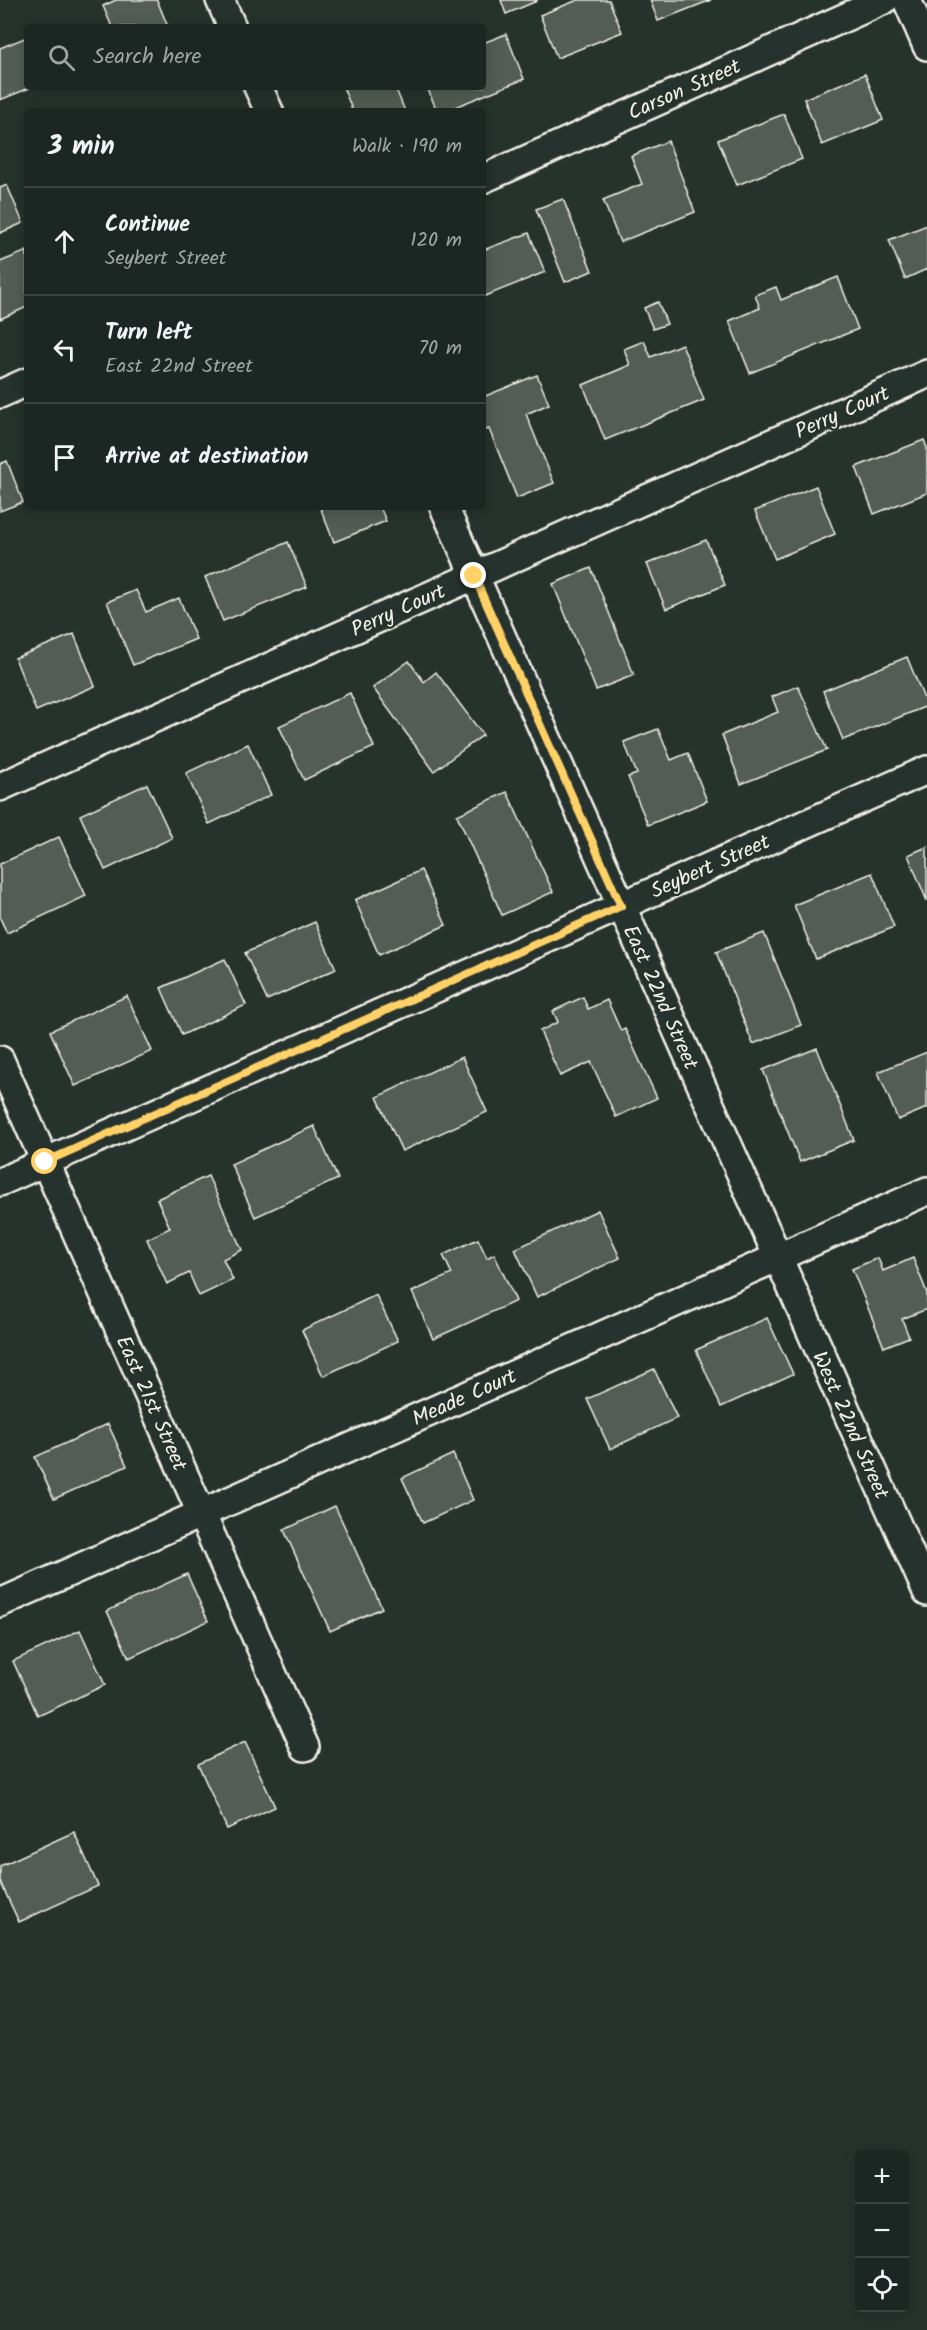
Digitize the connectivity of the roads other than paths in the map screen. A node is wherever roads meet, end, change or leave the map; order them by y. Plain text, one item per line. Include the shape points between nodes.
1 (220, 0) edge
2 (885, 0) edge
3 (907, 0) edge
4 (231, 24) edge
5 (927, 46) edge
6 (259, 90) edge
7 (268, 108) edge
8 (486, 178) edge
9 (927, 374) edge
10 (24, 383) edge
11 (0, 394) edge
12 (445, 510) edge
13 (474, 576) junction
14 (927, 770) edge
15 (0, 787) edge
16 (621, 906) junction
17 (0, 1060) edge
18 (45, 1162) junction
19 (0, 1182) edge
20 (927, 1191) edge
21 (777, 1257) junction
22 (201, 1514) junction
23 (926, 1593) edge
24 (0, 1603) edge
25 (304, 1747) dead end

1 - 4 street
2 - 8 street, Carson Street
3 - 5 street
6 - 7 street
9 - 13 street, Perry Court
10 - 11 street
12 - 13 street, East 22nd Street
13 - 15 street, Perry Court
13 - 16 street, East 22nd Street
14 - 16 street, Seybert Street
16 - 18 street, Seybert Street
16 - 21 street, East 22nd Street
17 - 18 street, East 21st Street
18 - 19 street, Seybert Street
18 - 22 street, East 21st Street
20 - 21 street, Meade Court
21 - 22 street, Meade Court
21 - 23 street, West 22nd Street
22 - 24 street, Meade Court
22 - 25 street, East 21st Street

